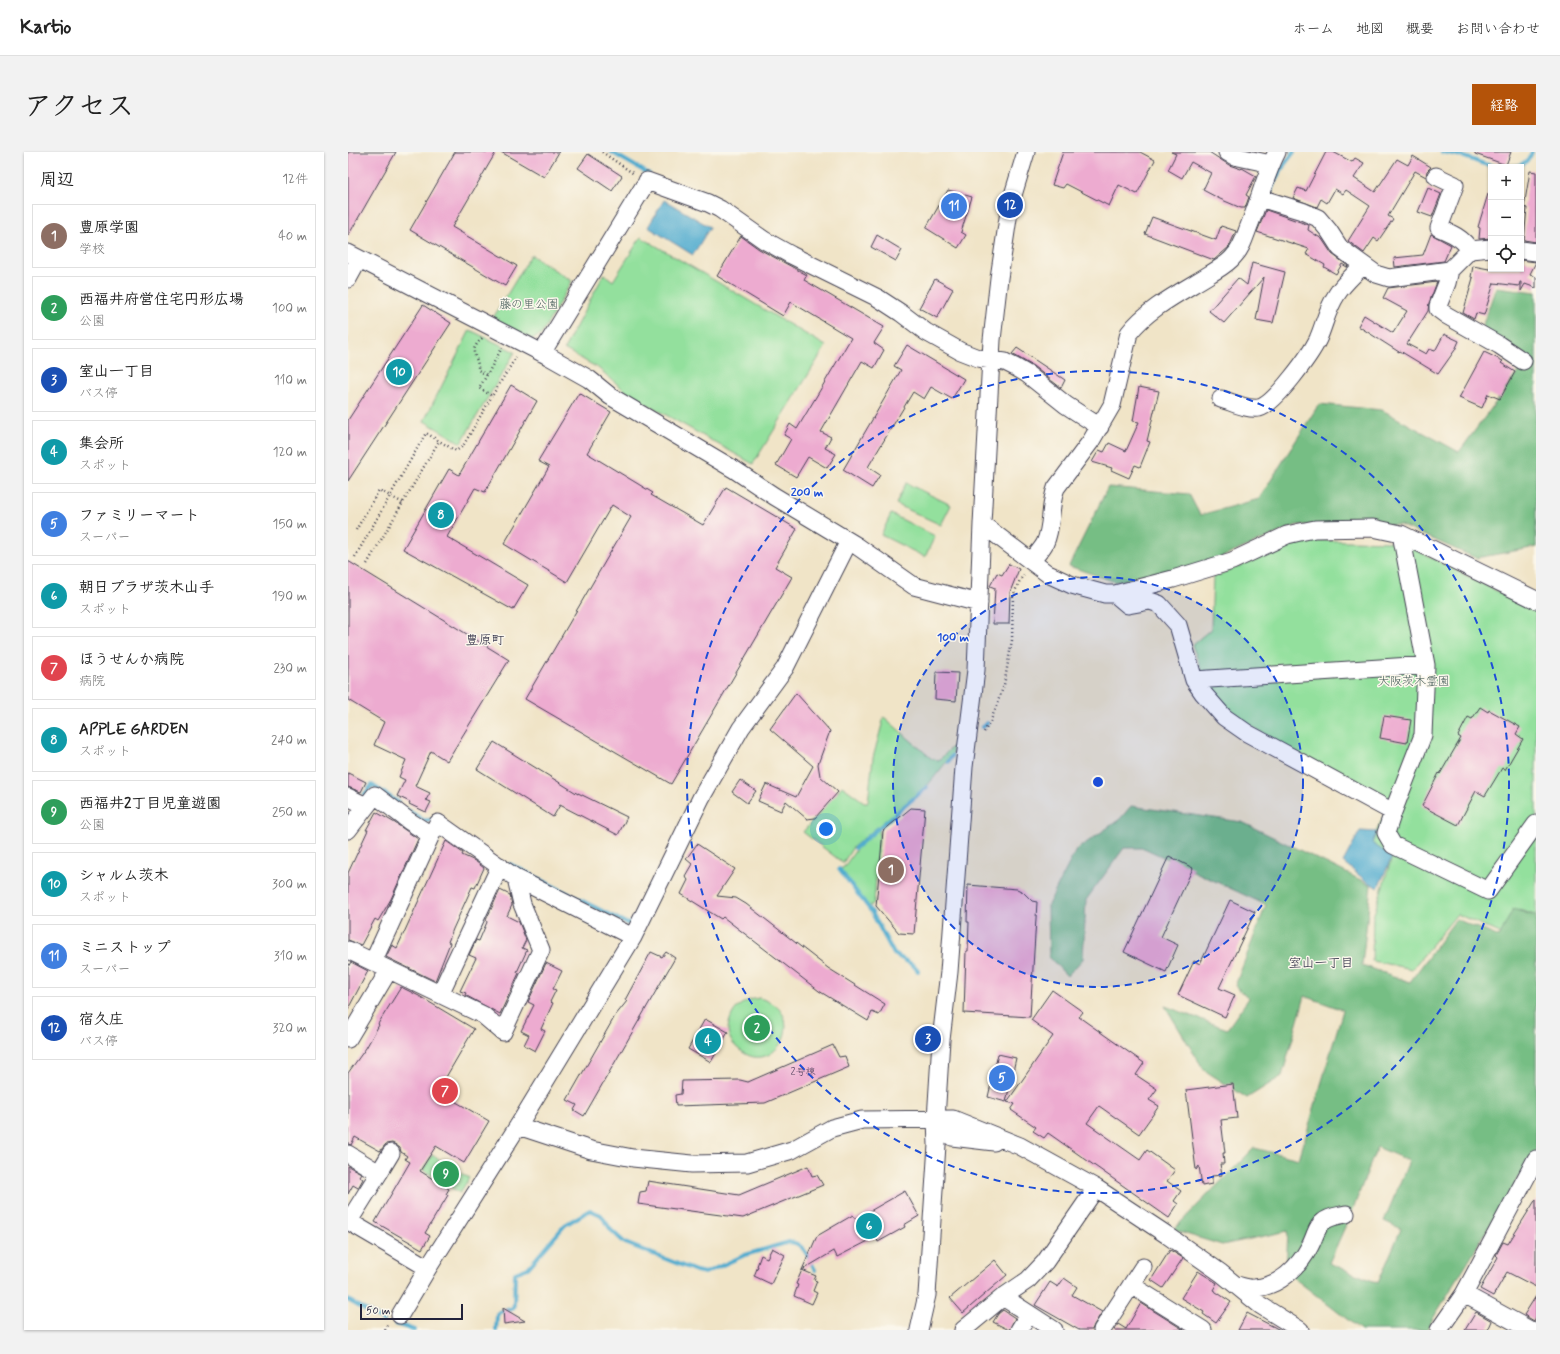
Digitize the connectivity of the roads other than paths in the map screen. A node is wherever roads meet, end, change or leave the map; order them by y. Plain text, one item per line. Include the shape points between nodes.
1 (1026, 152) edge
2 (1227, 152) edge
3 (1274, 158) edge
4 (1436, 176) dead end
5 (1260, 198) junction
6 (1488, 248) edge
7 (1470, 250) junction
8 (1524, 250) edge
9 (1536, 252) edge
10 (353, 256) edge
11 (1363, 265) junction
12 (1450, 270) junction
13 (348, 279) edge
14 (542, 353) junction
15 (991, 360) junction
16 (1523, 361) dead end
17 (1221, 398) dead end
18 (1100, 427) junction
19 (982, 524) junction
20 (1401, 534) junction
21 (849, 541) junction
22 (1032, 561) junction
23 (1115, 594) junction
24 (1536, 600) edge
25 (978, 603) junction
26 (1426, 665) junction
27 (1194, 680) junction
28 (348, 797) edge
29 (366, 806) junction
30 (1393, 812) junction
31 (1536, 824) edge
32 (348, 830) edge
33 (431, 834) junction
34 (500, 866) junction
35 (516, 878) junction
36 (633, 937) junction
37 (348, 950) edge
38 (373, 962) junction
39 (389, 970) junction
40 (440, 994) junction
41 (348, 1039) edge
42 (936, 1119) junction
43 (518, 1126) junction
44 (391, 1153) dead end
45 (348, 1154) edge
46 (1536, 1159) edge
47 (379, 1172) junction
48 (1096, 1188) junction
49 (1346, 1214) dead end
50 (348, 1221) edge
51 (1143, 1267) dead end
52 (428, 1268) junction
53 (1131, 1285) junction
54 (1236, 1285) junction
55 (1464, 1294) junction
56 (1003, 1297) junction
57 (1029, 1314) junction
58 (400, 1315) dead end
59 (919, 1330) edge
60 (963, 1330) edge
61 (1019, 1330) edge
62 (1054, 1330) edge
63 (1102, 1330) edge
64 (1203, 1330) edge
65 (1300, 1330) edge
66 (1439, 1330) edge
67 (1530, 1330) edge

1 - 15 street via 1010,205 999,278
2 - 3 street via 1234,156
3 - 5 street
4 - 7 street via 1455,185 1439,228 1457,236
5 - 11 street via 1318,218 1340,248
5 - 18 street via 1235,256 1146,315 1129,333 1114,399
6 - 7 street
7 - 12 street
8 - 9 street
10 - 13 street
10 - 14 street
11 - 12 street via 1376,274 1389,278
11 - 17 street via 1337,293 1326,312 1318,338 1300,367 1268,403 1259,408 1246,407
12 - 16 street via 1438,309
14 - 15 street via 645,184 720,209 776,247 878,298 942,341 978,358
14 - 21 street via 589,379 610,396
15 - 18 street via 1005,362 1027,374 1066,405
15 - 19 street
18 - 22 street via 1056,488 1046,540
19 - 22 street
19 - 25 street
20 - 23 street via 1373,528 1315,529 1300,532 1287,535 1232,561
20 - 24 street
20 - 26 street
21 - 25 street via 914,586
21 - 36 street via 785,668 741,728 701,798
22 - 23 street via 1048,574 1072,585 1105,594
23 - 27 street via 1128,605 1150,601 1159,604 1178,624
25 - 42 street via 976,670 964,766
26 - 27 street
26 - 30 street via 1423,735
27 - 30 street via 1224,717 1247,733
28 - 29 street
29 - 32 street
29 - 33 street via 375,795
30 - 31 street via 1386,833 1393,844 1488,890
33 - 34 street via 438,823
33 - 38 street
34 - 35 street
34 - 40 street
35 - 36 street
35 - 40 street via 522,904 541,950 503,1032 483,1015
36 - 43 street
37 - 38 street
38 - 39 street
39 - 40 street
39 - 41 street
42 - 43 street via 862,1120 832,1128 792,1150 747,1163 692,1164 633,1158 591,1150
42 - 48 street via 952,1137 1020,1146
42 - 59 street via 937,1145 927,1295
43 - 52 street
44 - 47 street
45 - 47 street
46 - 55 street
47 - 50 street
48 - 54 street via 1168,1235
48 - 56 street via 1045,1262 1028,1280
49 - 54 street via 1322,1222 1300,1262 1275,1283 1252,1288
50 - 52 street
51 - 53 street
52 - 58 street
53 - 63 street
53 - 64 street
54 - 65 street via 1260,1305
55 - 66 street
55 - 67 street
56 - 57 street
56 - 60 street
57 - 61 street
57 - 62 street

